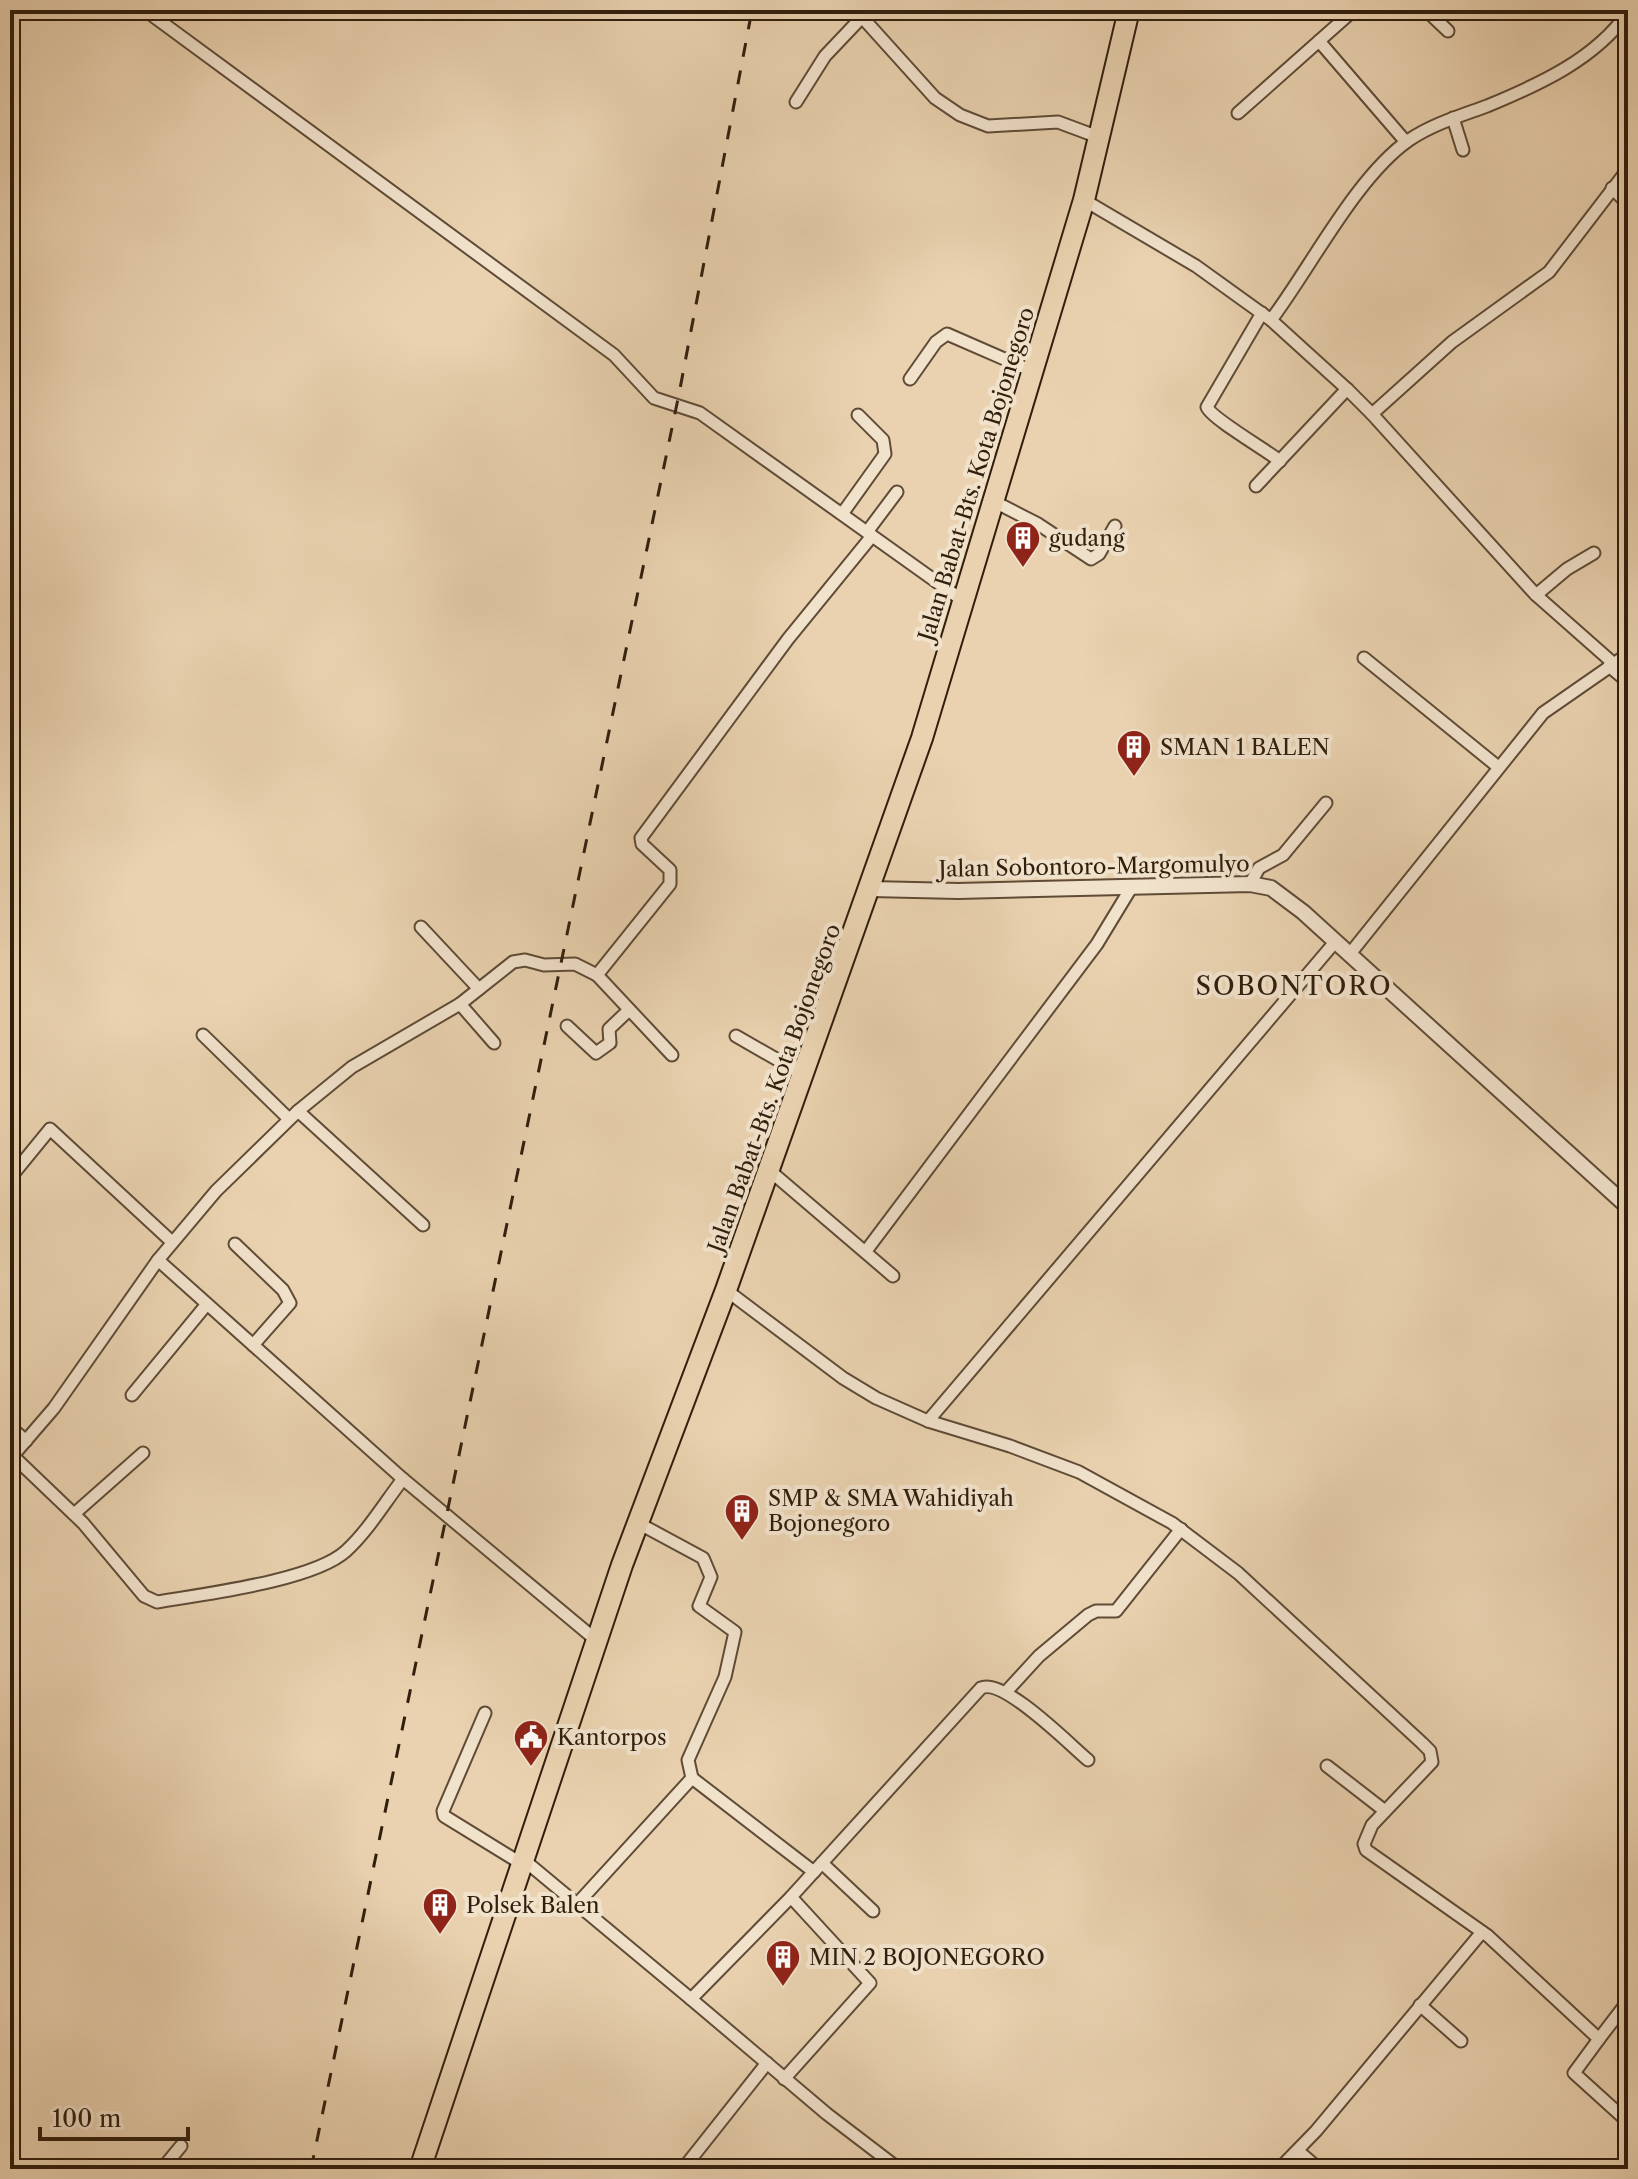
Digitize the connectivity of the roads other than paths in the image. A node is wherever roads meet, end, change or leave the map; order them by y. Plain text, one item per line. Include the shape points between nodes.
1 (145, 10) edge
2 (1129, 10) edge
3 (1354, 10) edge
4 (1426, 10) edge
5 (1628, 12) edge
6 (859, 13) edge
7 (1448, 31) dead end
8 (1319, 41) junction
9 (796, 102) dead end
10 (1238, 113) dead end
11 (1453, 118) junction
12 (1101, 138) junction
13 (1406, 142) junction
14 (1463, 150) dead end
15 (1628, 169) edge
16 (1612, 188) junction
17 (1084, 200) junction
18 (1628, 204) edge
19 (1267, 316) junction
20 (1032, 371) junction
21 (910, 379) dead end
22 (1347, 389) junction
23 (1372, 414) junction
24 (858, 415) dead end
25 (1280, 461) junction
26 (1256, 486) dead end
27 (897, 492) dead end
28 (993, 501) junction
29 (842, 514) junction
30 (1115, 526) dead end
31 (870, 534) junction
32 (1594, 553) dead end
33 (1536, 595) junction
34 (962, 600) junction
35 (1628, 654) edge
36 (1364, 658) dead end
37 (1611, 664) junction
38 (1628, 682) edge
39 (1497, 766) junction
40 (1326, 803) dead end
41 (1250, 884) junction
42 (1131, 888) junction
43 (871, 889) junction
44 (421, 927) dead end
45 (1335, 942) junction
46 (1349, 955) junction
47 (597, 975) junction
48 (479, 989) junction
49 (460, 1004) junction
50 (629, 1010) junction
51 (567, 1026) dead end
52 (203, 1035) dead end
53 (736, 1036) dead end
54 (494, 1043) dead end
55 (672, 1055) dead end
56 (804, 1075) junction
57 (298, 1111) junction
58 (289, 1119) junction
59 (769, 1170) junction
60 (10, 1178) edge
61 (1628, 1207) edge
62 (423, 1225) dead end
63 (172, 1242) junction
64 (235, 1244) dead end
65 (866, 1251) junction
66 (158, 1260) junction
67 (893, 1276) dead end
68 (726, 1290) junction
69 (207, 1304) junction
70 (253, 1345) junction
71 (132, 1395) dead end
72 (928, 1421) junction
73 (10, 1427) edge
74 (26, 1441) junction
75 (143, 1453) dead end
76 (11, 1457) edge
77 (403, 1479) junction
78 (74, 1514) junction
79 (638, 1523) junction
80 (1181, 1529) junction
81 (596, 1640) junction
82 (1006, 1692) junction
83 (485, 1713) dead end
84 (1088, 1760) dead end
85 (1327, 1766) dead end
86 (692, 1778) junction
87 (1385, 1811) junction
88 (523, 1862) junction
89 (818, 1867) junction
90 (791, 1897) junction
91 (578, 1903) junction
92 (873, 1911) dead end
93 (1482, 1932) junction
94 (691, 1999) junction
95 (1628, 2001) edge
96 (1420, 2005) junction
97 (1599, 2039) junction
98 (1461, 2041) dead end
99 (767, 2063) junction
100 (784, 2079) junction
101 (1627, 2121) edge
102 (181, 2146) dead end
103 (1298, 2151) junction
104 (162, 2169) edge
105 (420, 2169) edge
106 (683, 2169) edge
107 (899, 2169) edge
108 (1279, 2169) edge
109 (1319, 2169) edge

1 - 29 street via 614,355 654,398 700,413
2 - 12 highway, Jalan Babat-Bts. Kota Bojonegoro
3 - 8 street
4 - 7 street
5 - 11 street via 1577,60 1528,88
6 - 9 street
6 - 12 street via 935,98 960,115 988,126 1058,122
8 - 10 street
8 - 13 street
11 - 13 street
11 - 14 street
12 - 17 highway, Jalan Babat-Bts. Kota Bojonegoro
13 - 19 street
15 - 16 street
16 - 18 street
16 - 23 street via 1549,272 1452,342
17 - 19 street via 1196,266
17 - 20 highway, Jalan Babat-Bts. Kota Bojonegoro
19 - 22 street
19 - 25 street via 1207,407 1212,418
20 - 21 street via 947,334
20 - 28 highway, Jalan Babat-Bts. Kota Bojonegoro
22 - 23 street
22 - 25 street
23 - 33 street
24 - 29 street via 883,440 885,454
25 - 26 street
27 - 31 street
28 - 30 street via 1091,559
28 - 34 highway, Jalan Babat-Bts. Kota Bojonegoro
29 - 31 street
31 - 34 street
31 - 47 street via 641,838 670,870 670,884
32 - 33 street
33 - 37 street
34 - 43 highway, Jalan Babat-Bts. Kota Bojonegoro
35 - 37 street
36 - 39 street
37 - 38 street
37 - 39 street via 1550,706
39 - 46 street
40 - 41 street via 1290,848 1259,868
41 - 42 street, Jalan Sobontoro-Margomulyo
41 - 45 street, Jalan Sobontoro-Margomulyo via 1279,893
42 - 43 street, Jalan Sobontoro-Margomulyo
42 - 65 street via 1097,944
43 - 56 highway, Jalan Babat-Bts. Kota Bojonegoro
44 - 48 street
45 - 46 street, Jalan Sobontoro-Margomulyo
45 - 72 street
46 - 61 street, Jalan Sobontoro-Margomulyo
47 - 48 street via 575,964 519,960
47 - 50 street
48 - 49 street
49 - 54 street
49 - 57 street via 376,1052
50 - 51 street via 609,1029 610,1043 596,1053
50 - 55 street
52 - 58 street
53 - 56 street
56 - 59 highway, Jalan Babat-Bts. Kota Bojonegoro
57 - 58 street
57 - 62 street
58 - 63 street
59 - 65 street
59 - 68 highway, Jalan Babat-Bts. Kota Bojonegoro
60 - 63 street via 50,1129
63 - 66 street
64 - 70 street via 290,1303
65 - 67 street
66 - 69 street
66 - 74 street
68 - 72 street via 851,1384
68 - 79 highway, Jalan Babat-Bts. Kota Bojonegoro
69 - 70 street
69 - 71 street
70 - 77 street
72 - 80 street via 1079,1472
73 - 74 street
74 - 76 street
75 - 78 street
76 - 78 street
77 - 78 street via 354,1542 330,1562 157,1602 144,1596
77 - 81 street
79 - 81 highway, Jalan Babat-Bts. Kota Bojonegoro
79 - 86 street via 703,1558 711,1577 699,1606 735,1630 725,1677 688,1760
80 - 82 street via 1116,1611 1088,1615
80 - 87 street via 1238,1573 1430,1751 1432,1762
81 - 88 highway, Jalan Babat-Bts. Kota Bojonegoro
82 - 84 street
82 - 89 street via 981,1688
83 - 88 street via 444,1816
85 - 87 street
86 - 89 street
86 - 91 street
87 - 93 street via 1366,1835 1366,1850
88 - 91 street
88 - 105 highway, Jalan Babat-Bts. Kota Bojonegoro
89 - 90 street
89 - 92 street
90 - 94 street
90 - 100 street via 870,1983
91 - 94 street
93 - 96 street
93 - 97 street
94 - 99 street
95 - 97 street
96 - 98 street
96 - 103 street
97 - 101 street via 1574,2073
99 - 100 street
99 - 106 street
100 - 107 street
102 - 104 street
103 - 108 street
103 - 109 street

